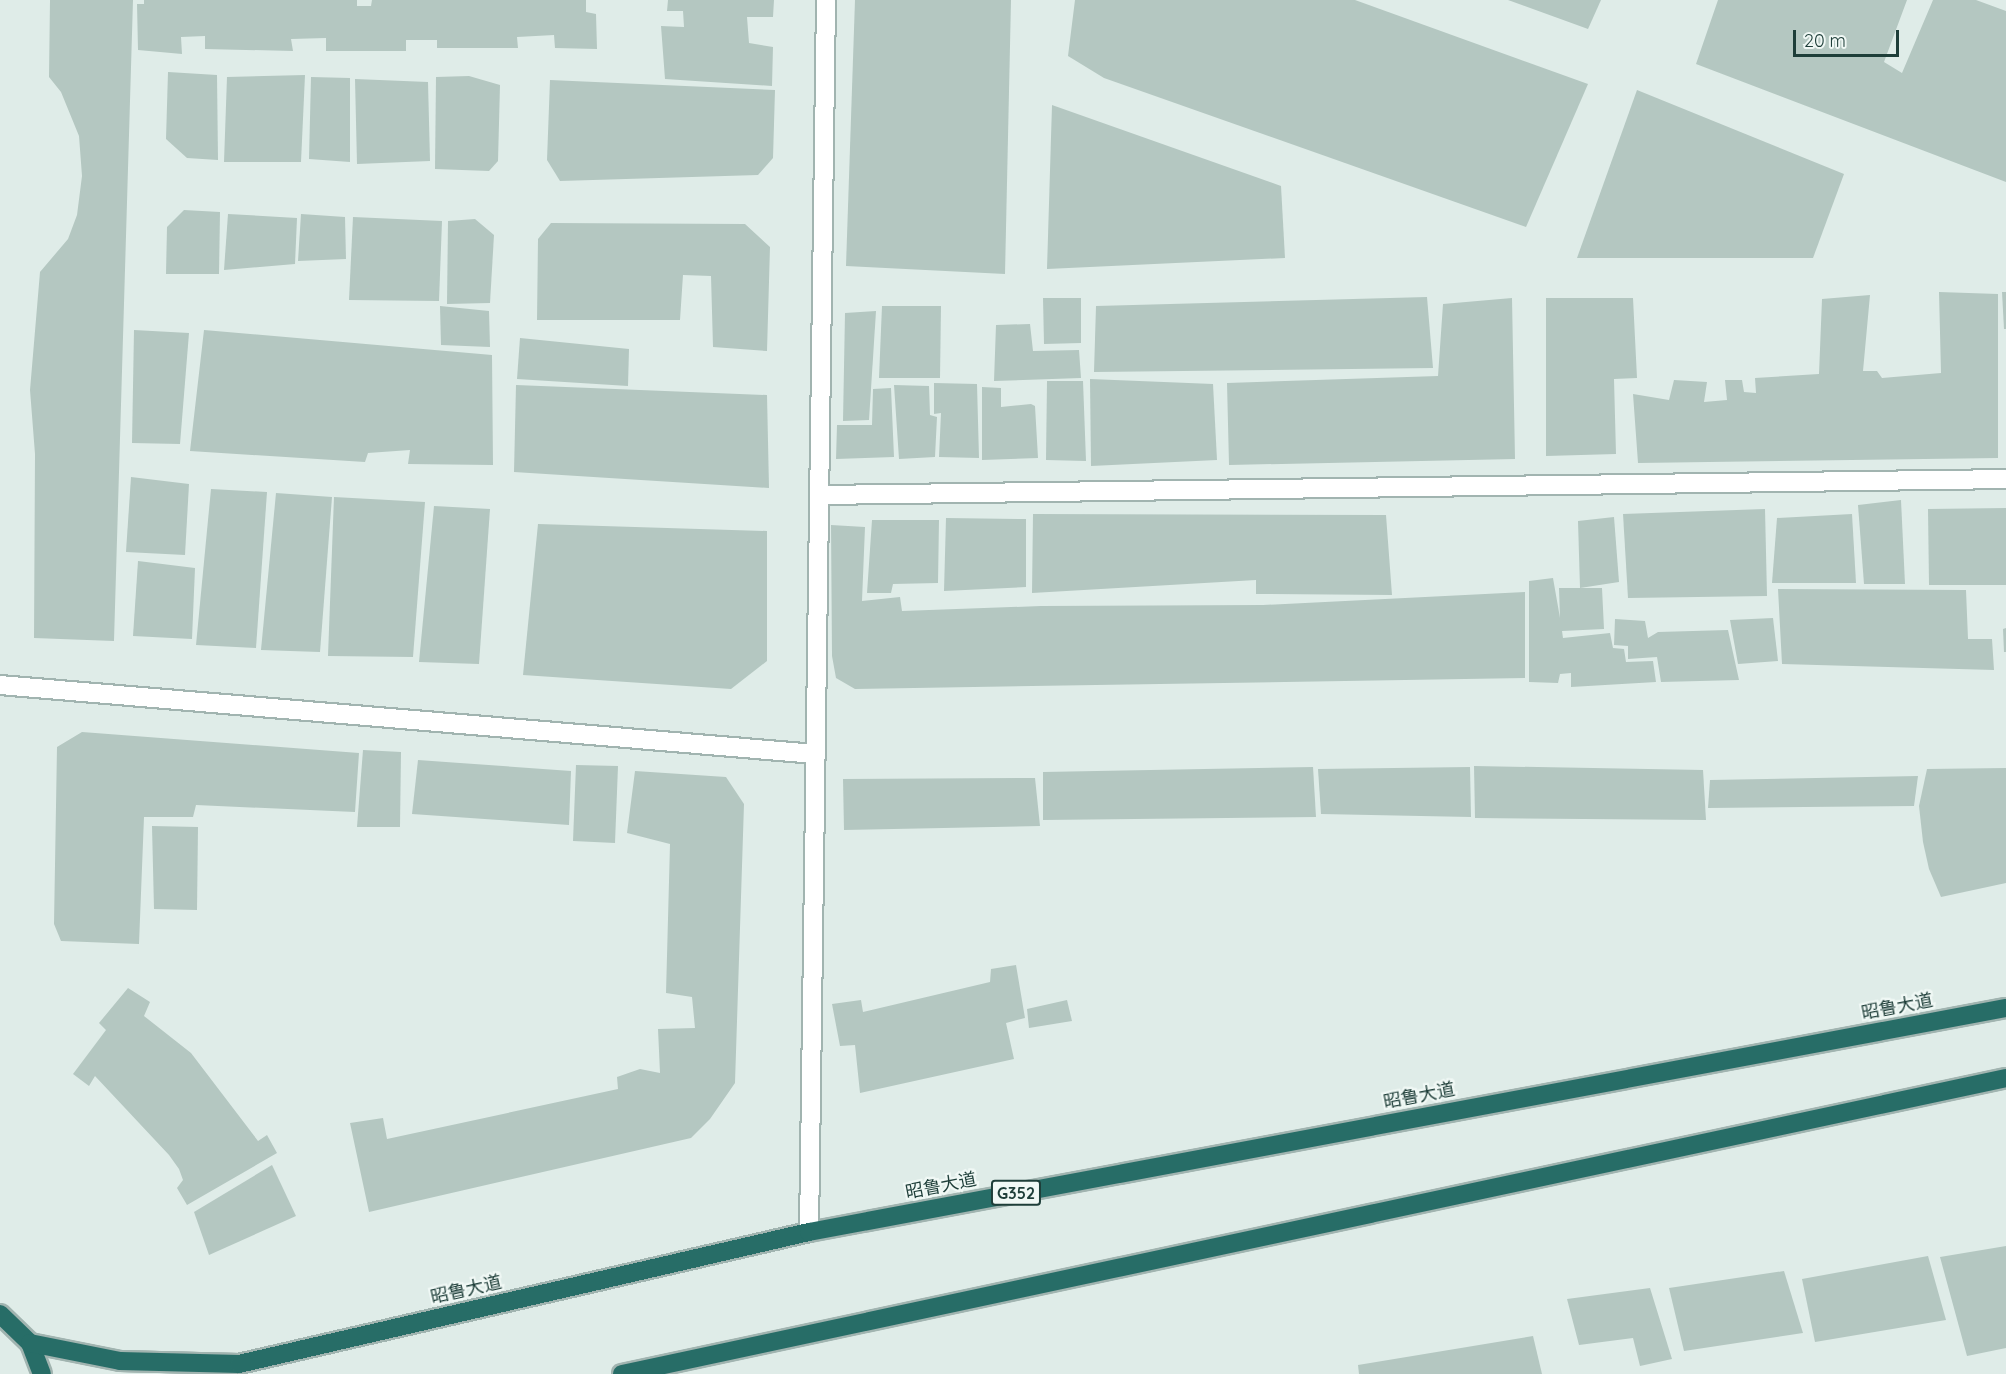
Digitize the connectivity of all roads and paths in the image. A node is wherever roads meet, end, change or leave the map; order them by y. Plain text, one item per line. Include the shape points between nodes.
1 (826, 0) edge
2 (2006, 479) edge
3 (820, 495) junction
4 (0, 685) edge
5 (815, 754) junction
6 (2006, 1008) edge
7 (2006, 1078) edge
8 (809, 1232) junction
9 (0, 1314) edge
10 (30, 1343) junction
11 (42, 1374) edge
12 (622, 1374) edge

1 - 3 street
2 - 3 street
3 - 5 street
4 - 5 street
5 - 8 street
6 - 8 highway, 昭鲁大道 / G352
7 - 12 highway
8 - 10 highway, 昭鲁大道 / G352 via 239,1364 120,1361
9 - 10 highway
10 - 11 highway

